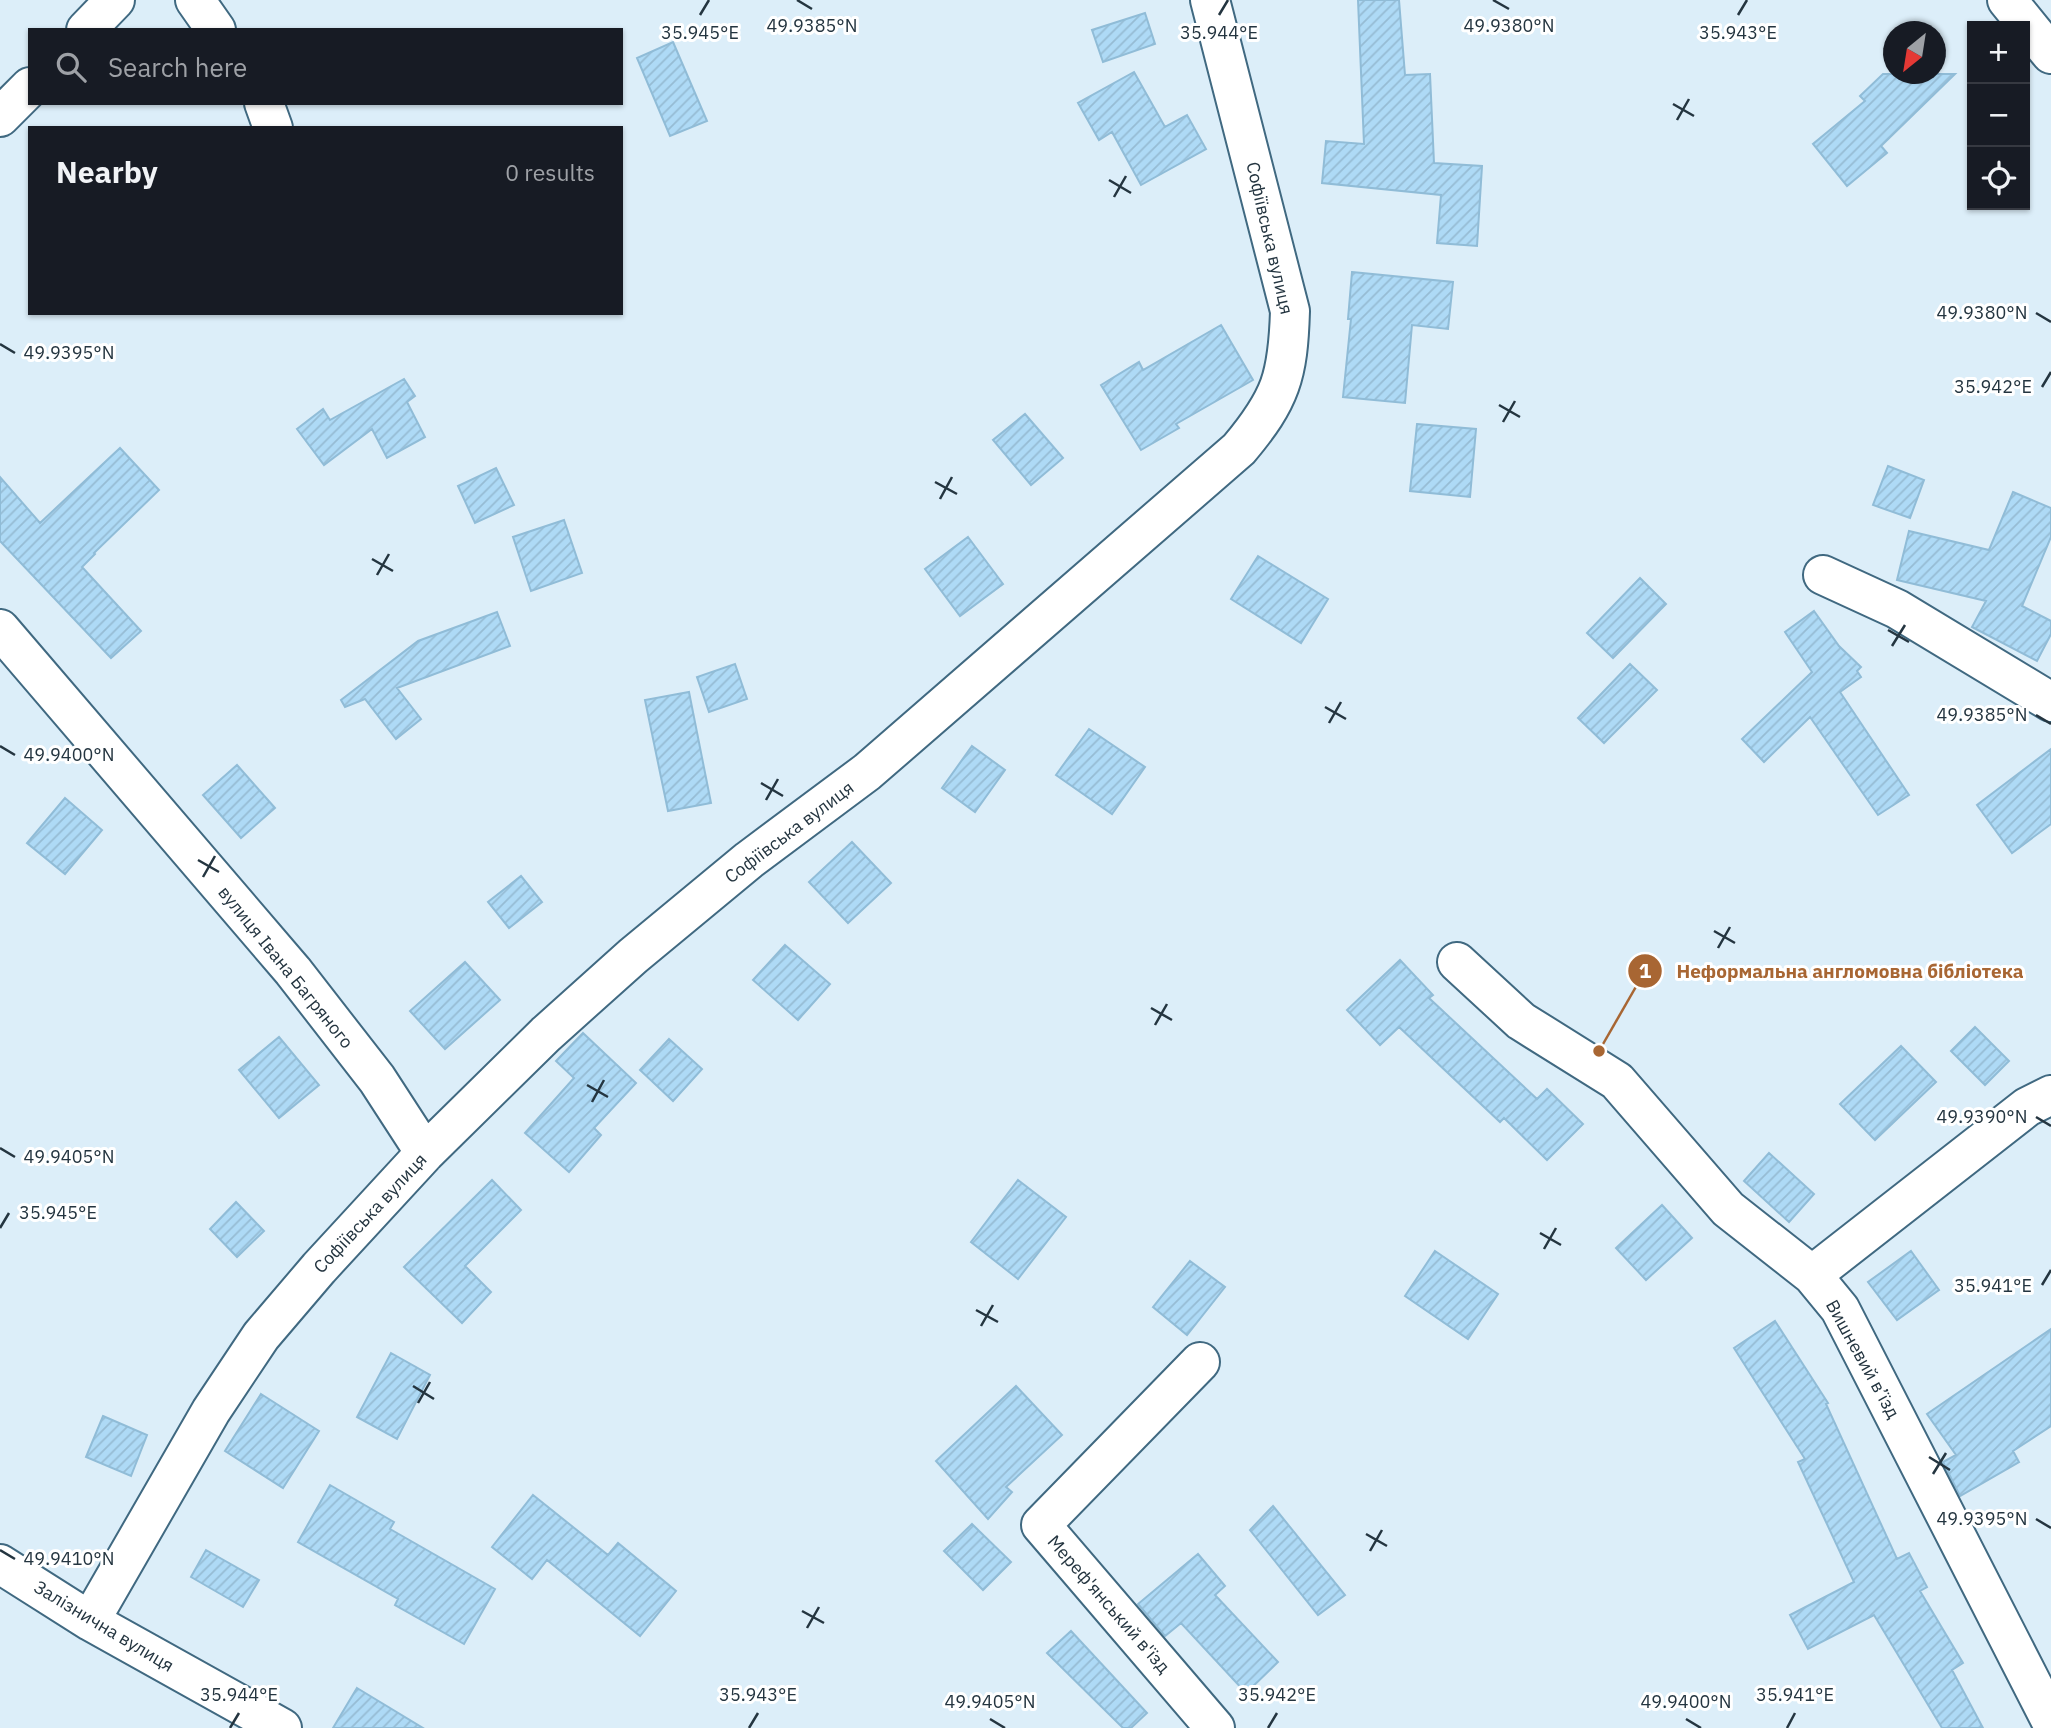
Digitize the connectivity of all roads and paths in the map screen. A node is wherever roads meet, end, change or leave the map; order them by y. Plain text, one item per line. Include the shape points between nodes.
1 (115, 0) edge
2 (195, 0) edge
3 (1210, 0) edge
4 (2007, 0) edge
5 (88, 28) edge
6 (215, 28) edge
7 (2051, 54) edge
8 (28, 88) edge
9 (265, 105) edge
10 (0, 117) edge
11 (272, 126) edge
12 (1823, 575) dead end
13 (0, 629) edge
14 (2051, 702) edge
15 (1457, 961) dead end
16 (2051, 1095) edge
17 (425, 1153) junction
18 (1812, 1275) junction
19 (1200, 1362) dead end
20 (0, 1564) edge
21 (90, 1621) junction
22 (2051, 1721) edge
23 (282, 1728) edge
24 (1215, 1728) edge

1 - 5 street
2 - 6 street
3 - 17 street, Софіївська вулиця via 1290,311 1289,348 1272,406 1238,449 867,772 749,860 634,956 546,1034
4 - 7 street
8 - 10 street
9 - 11 street
12 - 14 street via 1897,609
13 - 17 street, вулиця Івана Багряного via 292,971 377,1079
15 - 18 street, Вишневий в’їзд via 1521,1021 1617,1081 1728,1209
16 - 18 street via 2027,1107
17 - 21 street, Софіївська вулиця via 261,1336 211,1410
18 - 22 street, Вишневий в’їзд via 1840,1309
19 - 24 street, Мереф'янський в'їзд via 1041,1525
20 - 21 street, Залізнична вулиця
21 - 23 street, Залізнична вулиця

